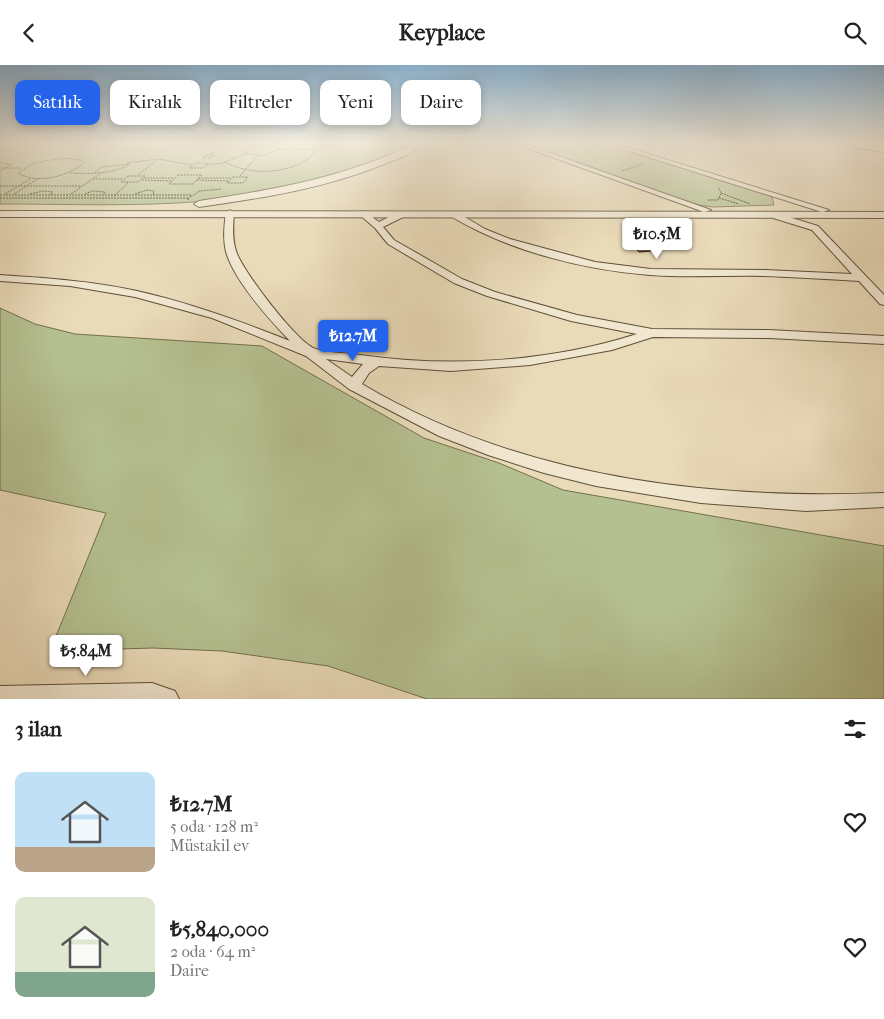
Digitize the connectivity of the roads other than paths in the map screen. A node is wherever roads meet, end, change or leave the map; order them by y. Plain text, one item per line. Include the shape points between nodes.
1 (343, 174) edge
2 (365, 174) edge
3 (605, 174) edge
4 (708, 174) edge
5 (773, 194) junction
6 (302, 197) junction
7 (168, 207) junction
8 (0, 208) edge
9 (314, 208) junction
10 (707, 209) junction
11 (233, 210) junction
12 (884, 210) edge
13 (776, 213) junction
14 (824, 213) junction
15 (0, 214) edge
16 (364, 214) junction
17 (402, 214) junction
18 (455, 215) junction
19 (880, 217) edge
20 (378, 226) junction
21 (815, 228) junction
22 (0, 278) edge
23 (862, 278) junction
24 (884, 302) edge
25 (602, 322) junction
26 (652, 333) junction
27 (884, 340) edge
28 (618, 344) junction
29 (306, 352) junction
30 (377, 362) junction
31 (354, 386) junction
32 (884, 500) edge
33 (0, 698) edge
34 (167, 699) edge

1 - 7 street via 305,185 232,199
2 - 6 street
3 - 10 street
4 - 5 street
5 - 13 street via 777,200
5 - 14 street
6 - 9 street
6 - 11 street via 255,200
7 - 8 street
7 - 11 street
9 - 10 street
9 - 11 street
10 - 13 street
11 - 15 street
11 - 16 street
11 - 29 street via 231,252 260,300
12 - 14 street
13 - 14 street
13 - 18 street
13 - 21 street
14 - 19 street
14 - 21 street
16 - 17 street
16 - 20 street
17 - 18 street
17 - 20 street
18 - 23 street via 507,241 594,265 651,272
20 - 25 street via 391,242 458,281 575,318
21 - 23 street
22 - 29 street via 70,283 136,294 216,316
23 - 24 street
25 - 26 street
25 - 28 street via 610,328
26 - 27 street via 769,334
26 - 28 street
28 - 30 street via 564,356 496,364 451,367
29 - 30 street
29 - 31 street
30 - 31 street via 364,370
31 - 32 street via 438,430 541,467 676,493 807,503
33 - 34 street via 152,695

